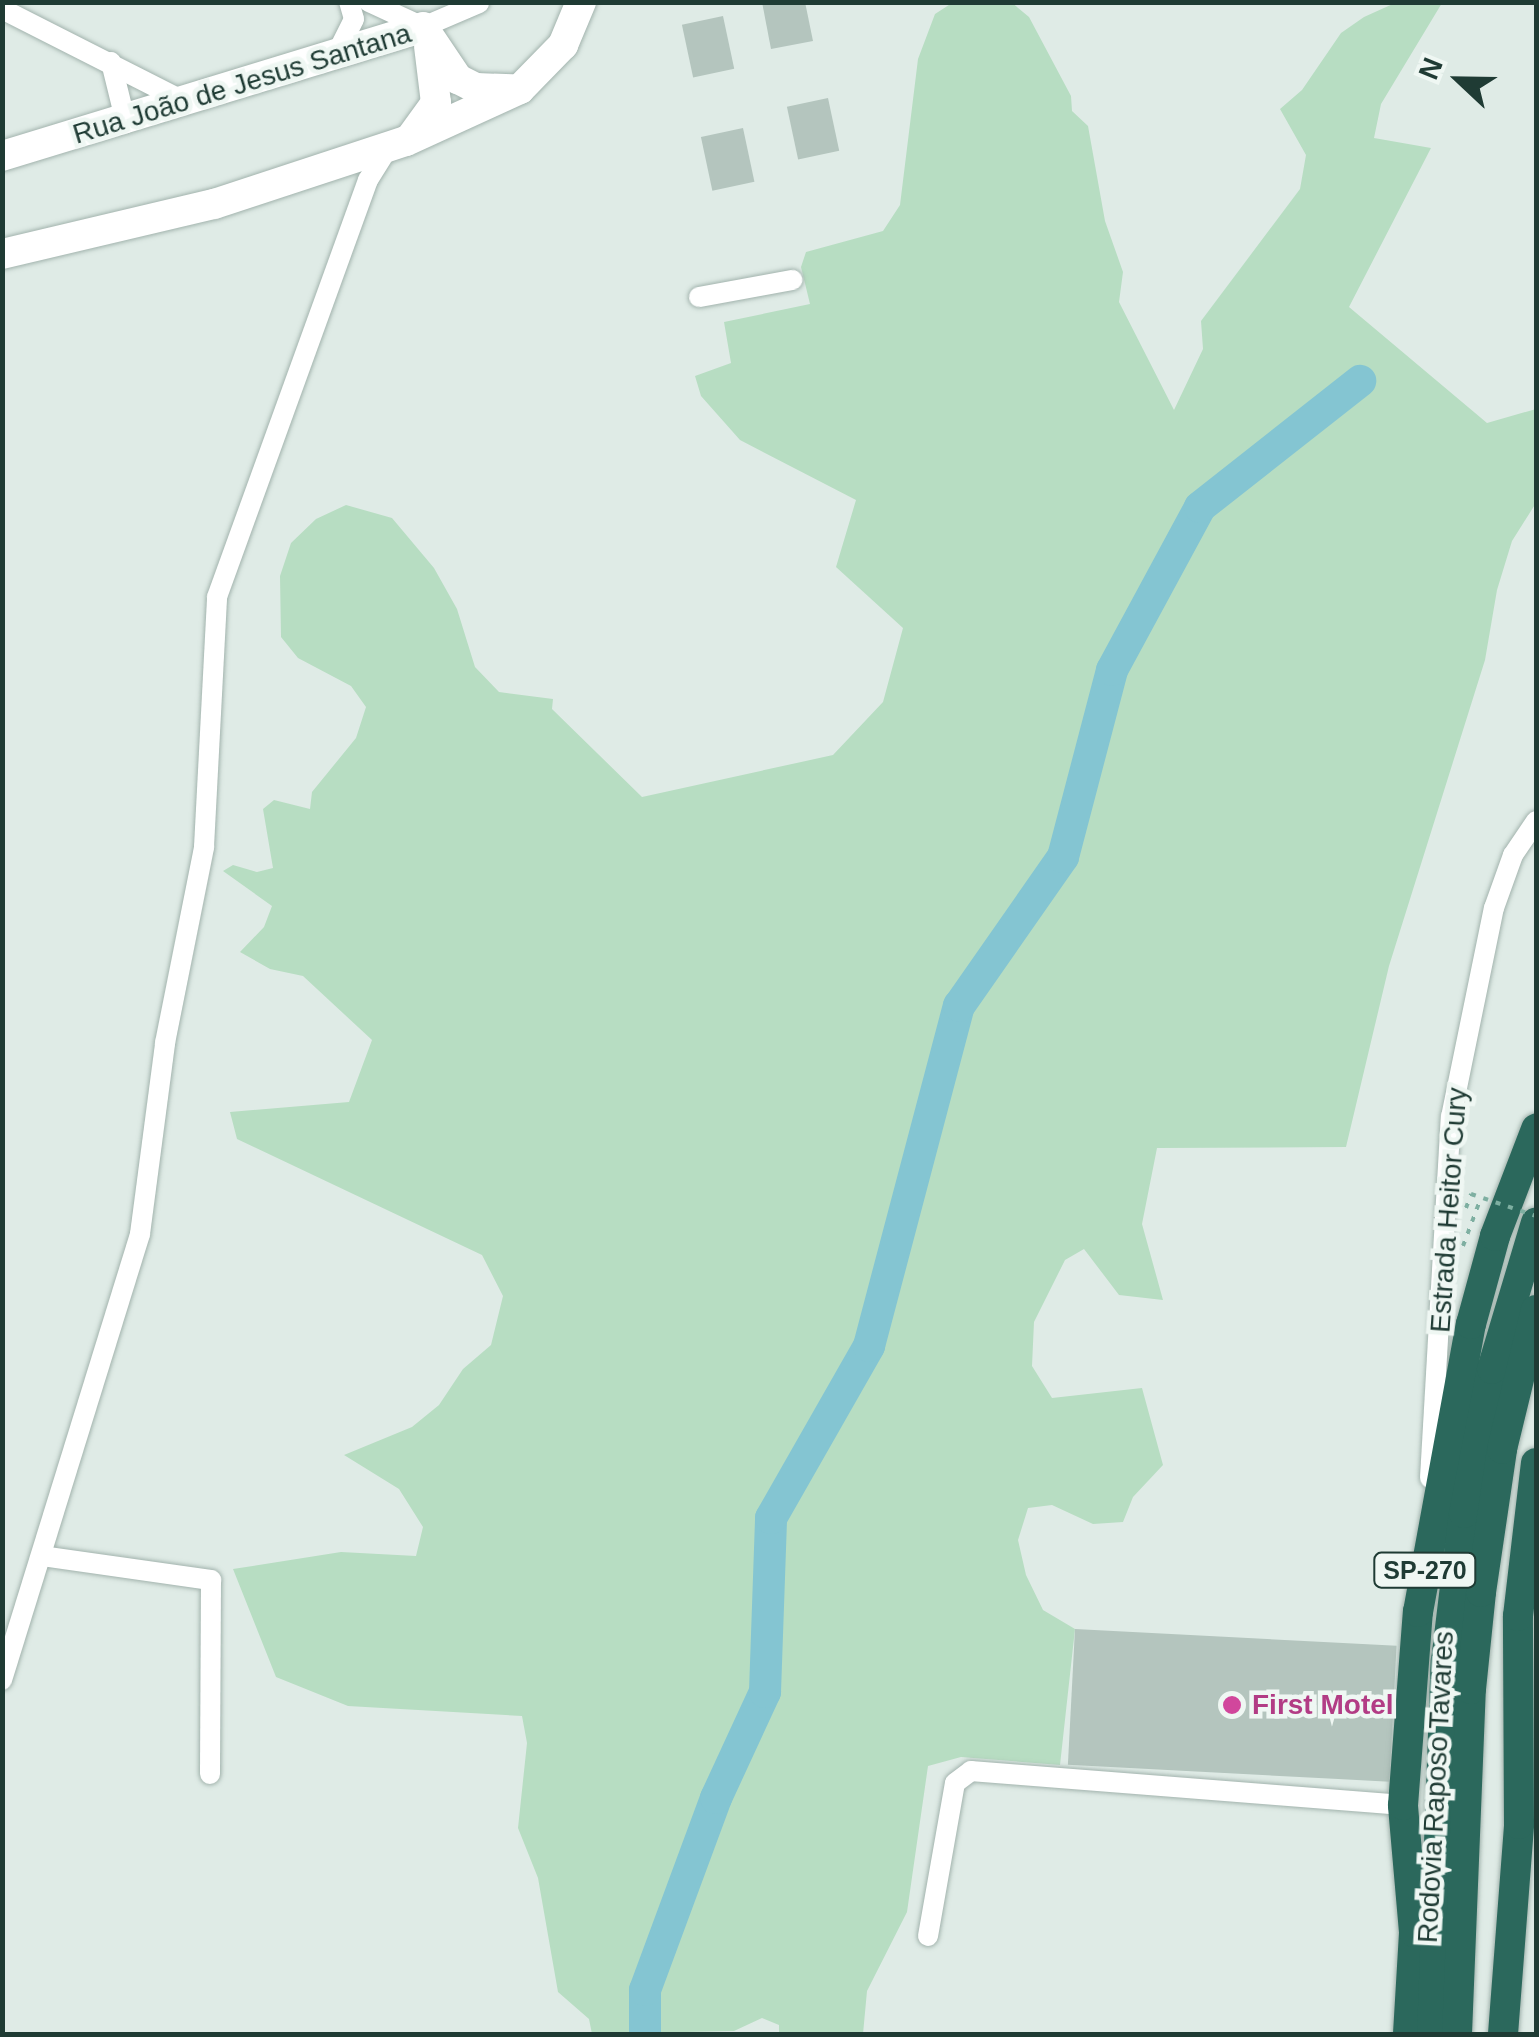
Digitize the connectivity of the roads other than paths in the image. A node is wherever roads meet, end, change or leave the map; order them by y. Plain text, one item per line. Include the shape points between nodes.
1 (349, 2) edge
2 (369, 2) edge
3 (581, 2) edge
4 (479, 3) edge
5 (2, 9) edge
6 (426, 33) junction
7 (332, 59) junction
8 (111, 62) junction
9 (520, 89) junction
10 (187, 103) junction
11 (126, 123) junction
12 (396, 145) junction
13 (2, 156) edge
14 (346, 164) junction
15 (362, 195) junction
16 (2, 254) edge
17 (792, 280) dead end
18 (699, 298) dead end
19 (1536, 821) edge
20 (1536, 1129) edge
21 (1536, 1219) edge
22 (1536, 1310) edge
23 (1536, 1463) edge
24 (42, 1556) junction
25 (1418, 1612) junction
26 (1536, 1629) edge
27 (1516, 1663) junction
28 (2, 1680) edge
29 (210, 1774) dead end
30 (1404, 1806) junction
31 (928, 1936) dead end
32 (1416, 2031) edge
33 (1457, 2034) edge
34 (1502, 2034) edge

1 - 7 street via 354,19 348,40
2 - 6 street
3 - 9 main road via 563,45
4 - 6 street, Rua João de Jesus Santana
5 - 8 street
6 - 7 main road, Rua João de Jesus Santana
6 - 9 main road via 458,79 476,88
6 - 12 main road via 436,103
7 - 10 main road, Rua João de Jesus Santana
8 - 10 street
8 - 11 street
9 - 12 main road
10 - 11 main road, Rua João de Jesus Santana
11 - 13 main road, Rua João de Jesus Santana
12 - 14 main road
12 - 15 street
14 - 15 street
14 - 16 main road via 214,204
15 - 24 street via 217,598 204,847 165,1043 140,1234
17 - 18 street
19 - 25 street, Estrada Heitor Cury via 1513,855 1494,908 1451,1117
20 - 25 highway, Rodovia Raposo Tavares / SP-270 via 1495,1236 1471,1324
21 - 32 highway, Rodovia Raposo Tavares / SP-270 via 1492,1369 1464,1512
22 - 33 highway, Rodovia Raposo Tavares / SP-270 via 1502,1448 1481,1592
23 - 27 highway
24 - 28 street
24 - 29 street via 211,1580
25 - 30 highway, Rodovia Raposo Tavares / SP-270
26 - 27 main road
27 - 34 highway via 1519,1824
30 - 31 street via 971,1772 955,1783
30 - 32 highway, Rodovia Raposo Tavares / SP-270

